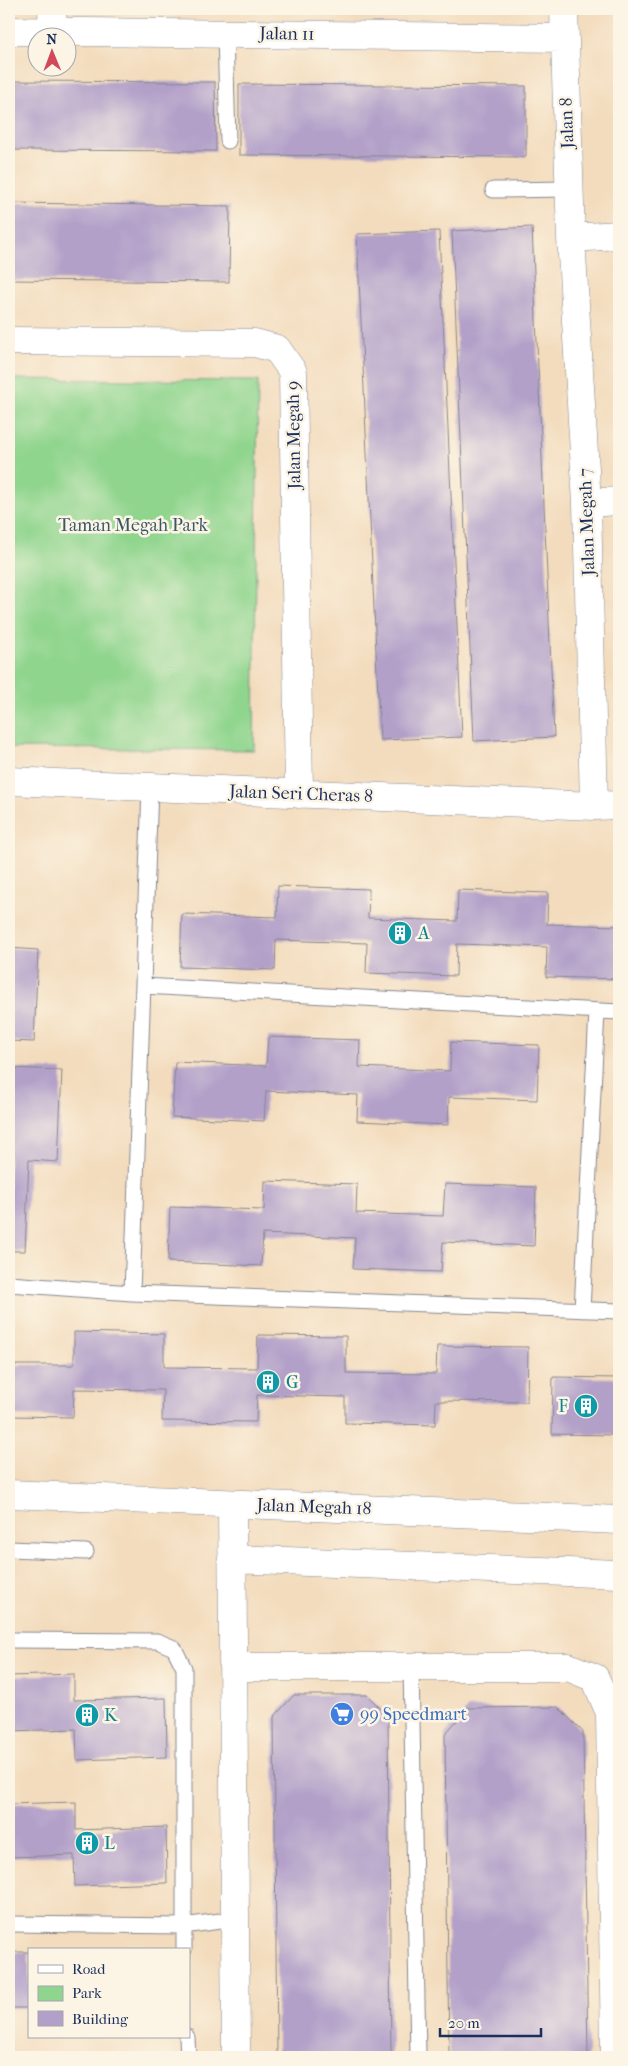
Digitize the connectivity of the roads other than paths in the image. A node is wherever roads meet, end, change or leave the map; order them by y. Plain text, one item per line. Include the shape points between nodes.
1 (564, 9) edge
2 (52, 20) edge
3 (9, 31) edge
4 (225, 34) junction
5 (565, 38) junction
6 (228, 141) dead end
7 (569, 188) junction
8 (493, 190) dead end
9 (619, 235) edge
10 (571, 238) junction
11 (9, 342) edge
12 (619, 500) edge
13 (587, 502) junction
14 (9, 781) edge
15 (150, 788) junction
16 (299, 794) junction
17 (606, 806) edge
18 (143, 986) junction
19 (597, 1011) junction
20 (619, 1012) edge
21 (9, 1284) edge
22 (132, 1293) junction
23 (582, 1310) junction
24 (619, 1311) edge
25 (9, 1494) edge
26 (232, 1504) junction
27 (619, 1520) edge
28 (9, 1549) edge
29 (86, 1552) dead end
30 (232, 1559) junction
31 (619, 1574) edge
32 (9, 1640) edge
33 (411, 1666) junction
34 (233, 1667) junction
35 (235, 1919) junction
36 (9, 1924) edge
37 (183, 1926) junction
38 (184, 1948) edge
39 (187, 2038) edge
40 (188, 2057) edge
41 (236, 2057) edge
42 (418, 2057) edge
43 (615, 2057) edge

1 - 5 street, Jalan 8
2 - 3 street, Jalan 11
2 - 4 street, Jalan 11
4 - 5 street, Jalan 11
4 - 6 lane
5 - 7 street, Jalan 8
7 - 8 lane
7 - 10 street, Jalan 8
9 - 10 street
10 - 13 street, Jalan Megah 7
11 - 16 street, Jalan Megah 9 via 255,343 277,349 293,372
12 - 13 street
13 - 17 street, Jalan Megah 7
14 - 15 street, Jalan Seri Cheras 8
15 - 16 street, Jalan Seri Cheras 8
15 - 18 lane
16 - 17 street, Jalan Seri Cheras 8
18 - 19 lane
18 - 22 lane
19 - 20 lane
19 - 23 lane
21 - 22 lane
22 - 23 lane
23 - 24 lane
25 - 26 street, Jalan Megah 18
26 - 27 street, Jalan Megah 18
26 - 30 street
28 - 29 lane
30 - 31 street
30 - 34 street
32 - 37 lane via 157,1641 174,1648 184,1668
33 - 34 street
33 - 42 lane
33 - 43 street via 568,1667 595,1678 610,1713
34 - 35 street
35 - 37 lane
35 - 41 street
36 - 37 lane
37 - 38 lane
39 - 40 lane

